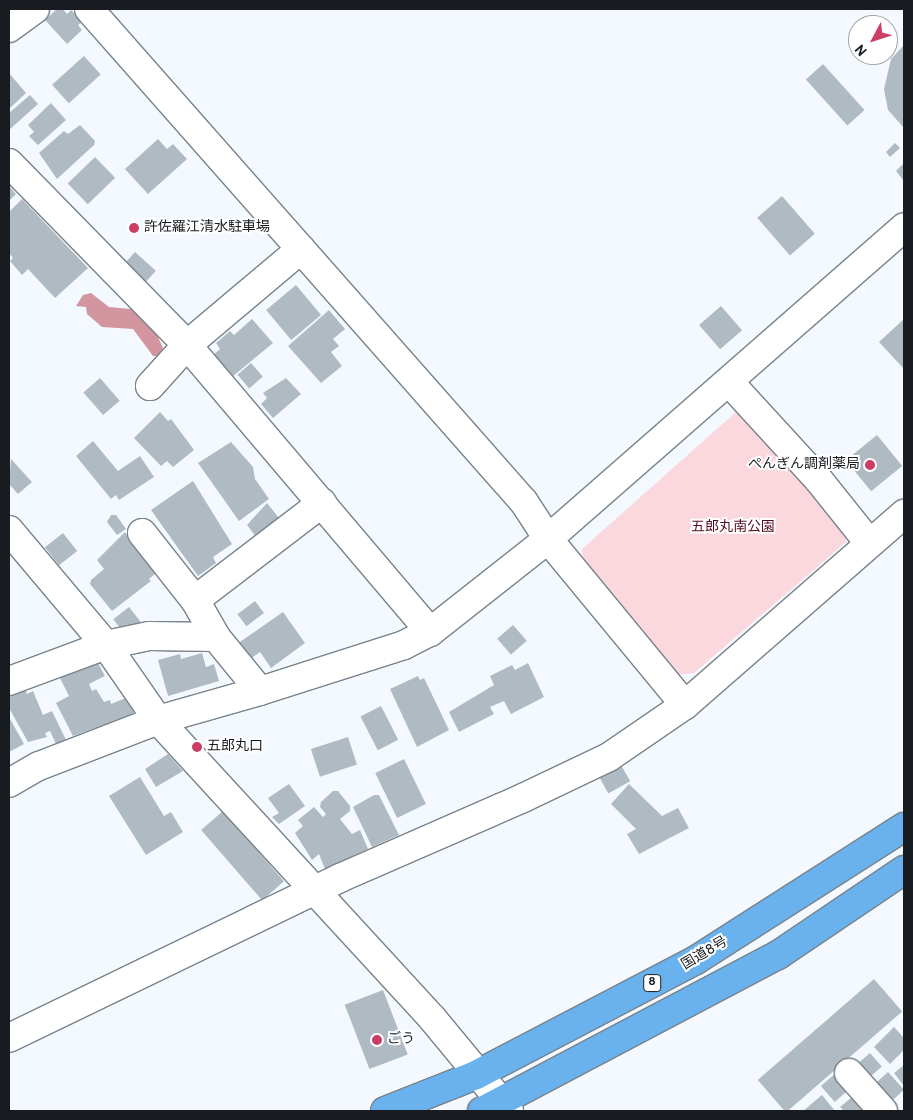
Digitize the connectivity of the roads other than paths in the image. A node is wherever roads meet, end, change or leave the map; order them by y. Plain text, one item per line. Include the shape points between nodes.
1 (35, 9) edge
2 (89, 9) edge
3 (9, 28) edge
4 (9, 163) edge
5 (904, 227) edge
6 (301, 249) junction
7 (187, 344) junction
8 (729, 382) junction
9 (150, 386) dead end
10 (322, 503) junction
11 (904, 514) edge
12 (9, 530) edge
13 (142, 533) dead end
14 (548, 540) junction
15 (870, 543) junction
16 (195, 600) junction
17 (430, 632) junction
18 (216, 637) junction
19 (106, 645) junction
20 (9, 681) edge
21 (260, 691) junction
22 (685, 705) junction
23 (158, 720) junction
24 (9, 783) edge
25 (904, 827) edge
26 (904, 870) edge
27 (315, 890) junction
28 (9, 1038) edge
29 (849, 1072) dead end
30 (476, 1075) junction
31 (498, 1108) edge
32 (385, 1111) edge
33 (882, 1111) edge

1 - 3 street
2 - 6 street
4 - 7 street
5 - 8 street
6 - 7 street
6 - 14 street via 524,502
7 - 9 street
7 - 10 street
8 - 14 street
8 - 15 street via 818,479
10 - 16 street
10 - 17 street
11 - 15 street
12 - 19 street
13 - 16 street
14 - 17 street
14 - 22 street
15 - 22 street
16 - 18 street
17 - 21 street via 404,645
18 - 19 street via 149,636
18 - 21 street
19 - 20 street
19 - 23 street
21 - 23 street
22 - 27 street via 609,757
23 - 24 street via 39,766
23 - 27 street
25 - 30 highway, 国道8号 / 8 via 696,960
26 - 31 highway via 778,955
27 - 28 street
27 - 30 street via 432,1018
29 - 33 street
30 - 31 street
30 - 32 highway, 国道8号 / 8

